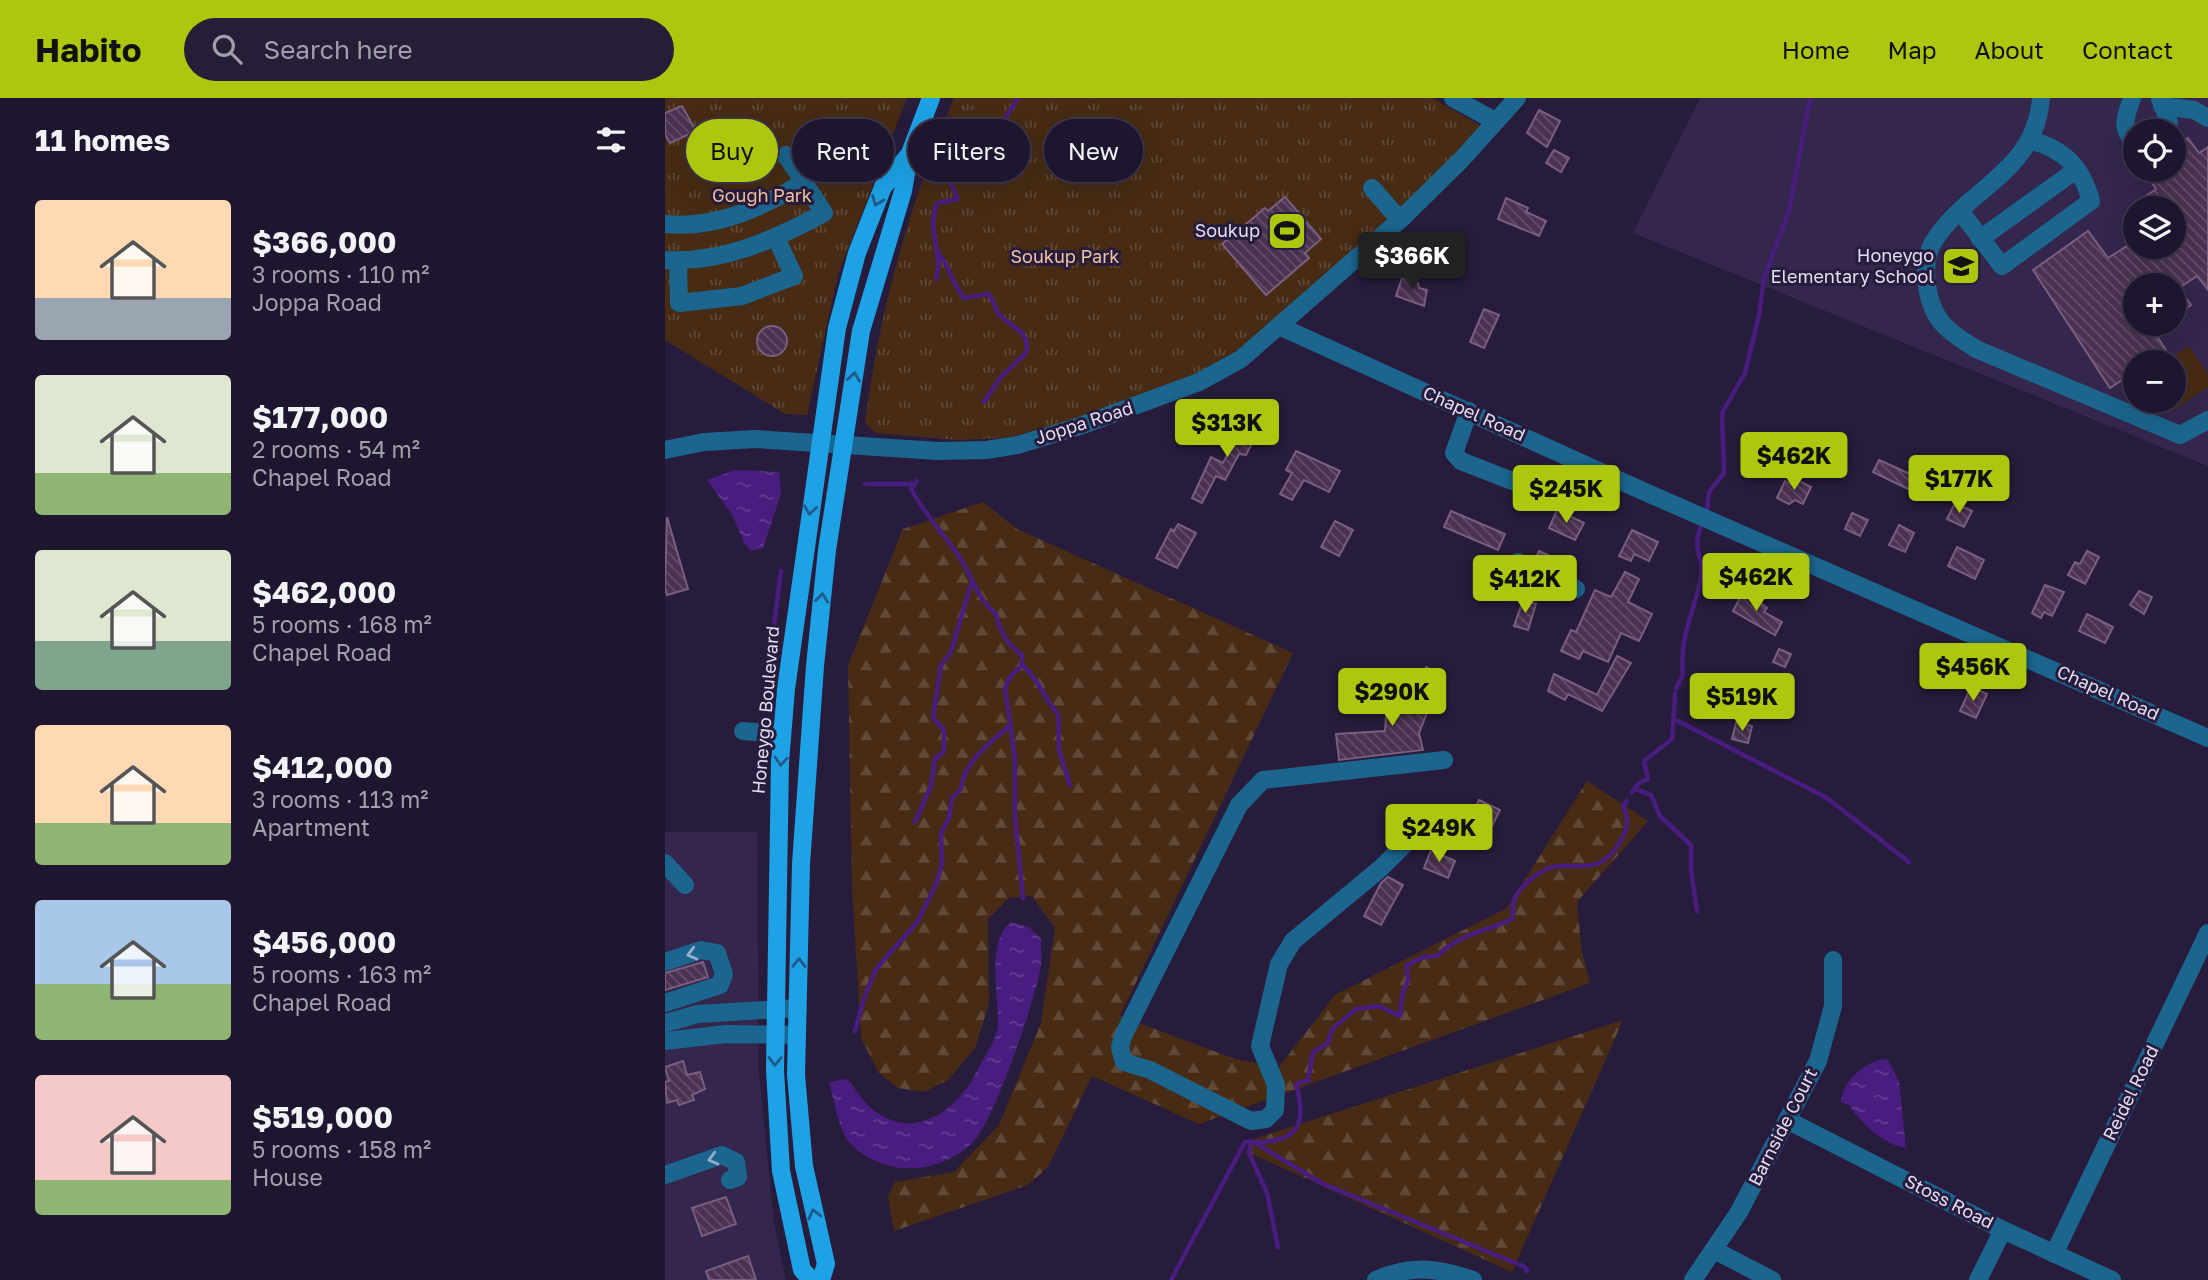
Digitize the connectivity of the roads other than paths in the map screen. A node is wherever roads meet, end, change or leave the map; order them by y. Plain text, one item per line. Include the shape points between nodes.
1 (931, 98) edge
2 (1453, 98) edge
3 (1517, 98) edge
4 (2041, 98) edge
5 (2132, 98) edge
6 (2161, 102) edge
7 (2208, 118) edge
8 (923, 119) edge
9 (2124, 119) edge
10 (2168, 119) edge
11 (1495, 121) junction
12 (2030, 140) junction
13 (786, 155) dead end
14 (908, 157) edge
15 (908, 162) edge
16 (792, 164) edge
17 (2076, 170) junction
18 (804, 182) joint
19 (1373, 188) dead end
20 (1960, 211) junction
21 (1400, 220) junction
22 (665, 224) edge
23 (776, 239) junction
24 (1980, 239) junction
25 (671, 260) edge
26 (1279, 326) junction
27 (1469, 411) junction
28 (2208, 420) edge
29 (819, 443) junction
30 (844, 444) junction
31 (665, 450) edge
32 (1543, 493) dead end
33 (1518, 562) dead end
34 (1576, 589) dead end
35 (743, 731) dead end
36 (770, 733) dead end
37 (2208, 738) edge
38 (1444, 760) dead end
39 (1412, 836) dead end
40 (665, 863) edge
41 (685, 885) dead end
42 (2208, 933) edge
43 (1833, 960) dead end
44 (665, 962) edge
45 (665, 1003) edge
46 (776, 1009) junction
47 (798, 1009) junction
48 (665, 1023) edge
49 (775, 1035) junction
50 (797, 1035) junction
51 (665, 1041) edge
52 (1787, 1121) junction
53 (665, 1175) edge
54 (730, 1180) dead end
55 (2003, 1230) junction
56 (1714, 1250) junction
57 (2054, 1254) junction
58 (812, 1280) edge
59 (821, 1280) edge
60 (1377, 1280) edge
61 (1473, 1280) edge
62 (1693, 1280) edge
63 (1772, 1280) edge
64 (1977, 1280) edge
65 (2112, 1280) edge

1 - 8 main road, Honeygo Boulevard
2 - 11 street
3 - 11 street, Joppa Road
4 - 12 street
5 - 9 street
6 - 7 street
6 - 10 street
11 - 21 street, Joppa Road
12 - 17 street via 2059,150
12 - 20 street via 2000,179
13 - 16 street
14 -> 29 main road, Honeygo Boulevard via 883,187 857,253 837,328
30 -> 15 main road, Honeygo Boulevard via 861,331
17 - 24 street
17 - 24 street via 2091,201 2002,266
18 - 22 street via 762,207 721,220
18 - 23 street via 824,213
19 - 21 street
20 - 24 street
20 - 28 street via 1933,243 1927,269 1932,305 1954,335 2002,361 2180,435
21 - 26 street, Joppa Road
23 - 25 street via 731,254
23 - 25 street via 793,276 743,296 679,303
26 - 27 street, Chapel Road
26 - 30 street, Joppa Road via 1223,371 1039,439 969,451
27 - 32 street via 1454,453 1461,461
27 - 37 street, Chapel Road
29 - 30 street, Joppa Road
29 - 31 street, Joppa Road via 737,439
29 -> 46 main road, Honeygo Boulevard via 781,752
47 -> 30 main road, Honeygo Boulevard via 806,761 827,550
33 - 34 street
35 - 36 street
38 - 39 street via 1283,776 1253,787 1239,805 1123,1036 1124,1062 1150,1070 1251,1121 1266,1119 1275,1110 1276,1085 1261,1046 1279,964 1293,941
40 - 41 street
42 - 57 street, Reidel Road
43 - 52 street, Barnside Court via 1828,1034
45 -> 44 street via 720,985 724,974 717,953 701,950
46 - 47 street
46 - 48 street via 698,1014
46 - 49 main road, Honeygo Boulevard
47 - 50 main road, Honeygo Boulevard
49 - 50 street
49 - 51 street via 699,1035
49 -> 58 main road, Honeygo Boulevard via 781,1171 801,1270
59 -> 50 main road, Honeygo Boulevard via 826,1264 804,1166
52 - 55 street, Stoss Road
52 - 56 street, Barnside Court
54 -> 53 street via 738,1177 736,1162 722,1155
55 - 57 street, Stoss Road
55 - 64 street
56 - 62 street, Barnside Court
56 - 63 street
57 - 65 street, Stoss Road
60 - 61 street via 1421,1267

